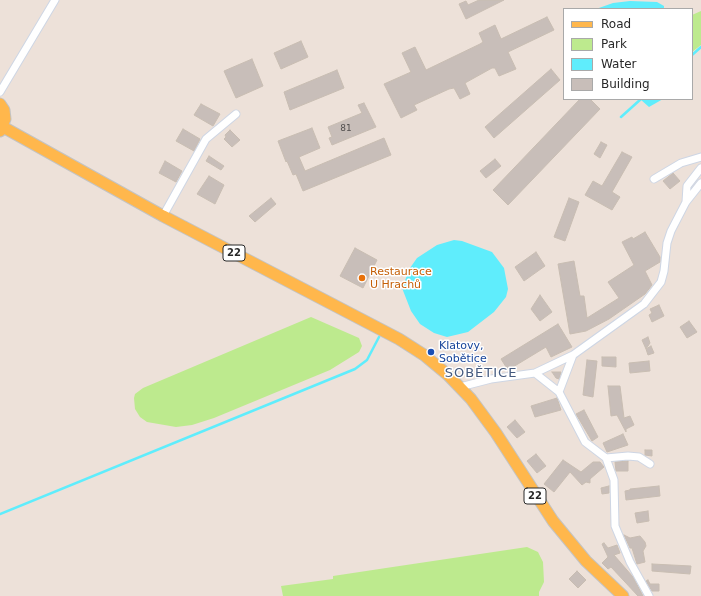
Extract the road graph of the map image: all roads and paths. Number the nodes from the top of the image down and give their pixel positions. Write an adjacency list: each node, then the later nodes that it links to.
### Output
1 (55, 0): 2 (street)
2 (0, 92)
3 (0, 104): 5 (main road, 22)
4 (236, 114): 11 (street)
5 (1, 129): 11 (main road, 22)
6 (701, 157): 8 (street)
7 (701, 168): 10 (street)
8 (654, 179)
9 (701, 183): 10 (street)
10 (686, 202): 12 (street)
11 (162, 216): 14 (main road, 22)
12 (574, 355): 13 (street); 15 (street)
13 (535, 373): 14 (street); 15 (street)
14 (460, 387): 18 (main road, 22)
15 (559, 392): 16 (street)
16 (606, 458): 17 (street); 19 (street)
17 (650, 464)
18 (623, 596)
19 (650, 596)

